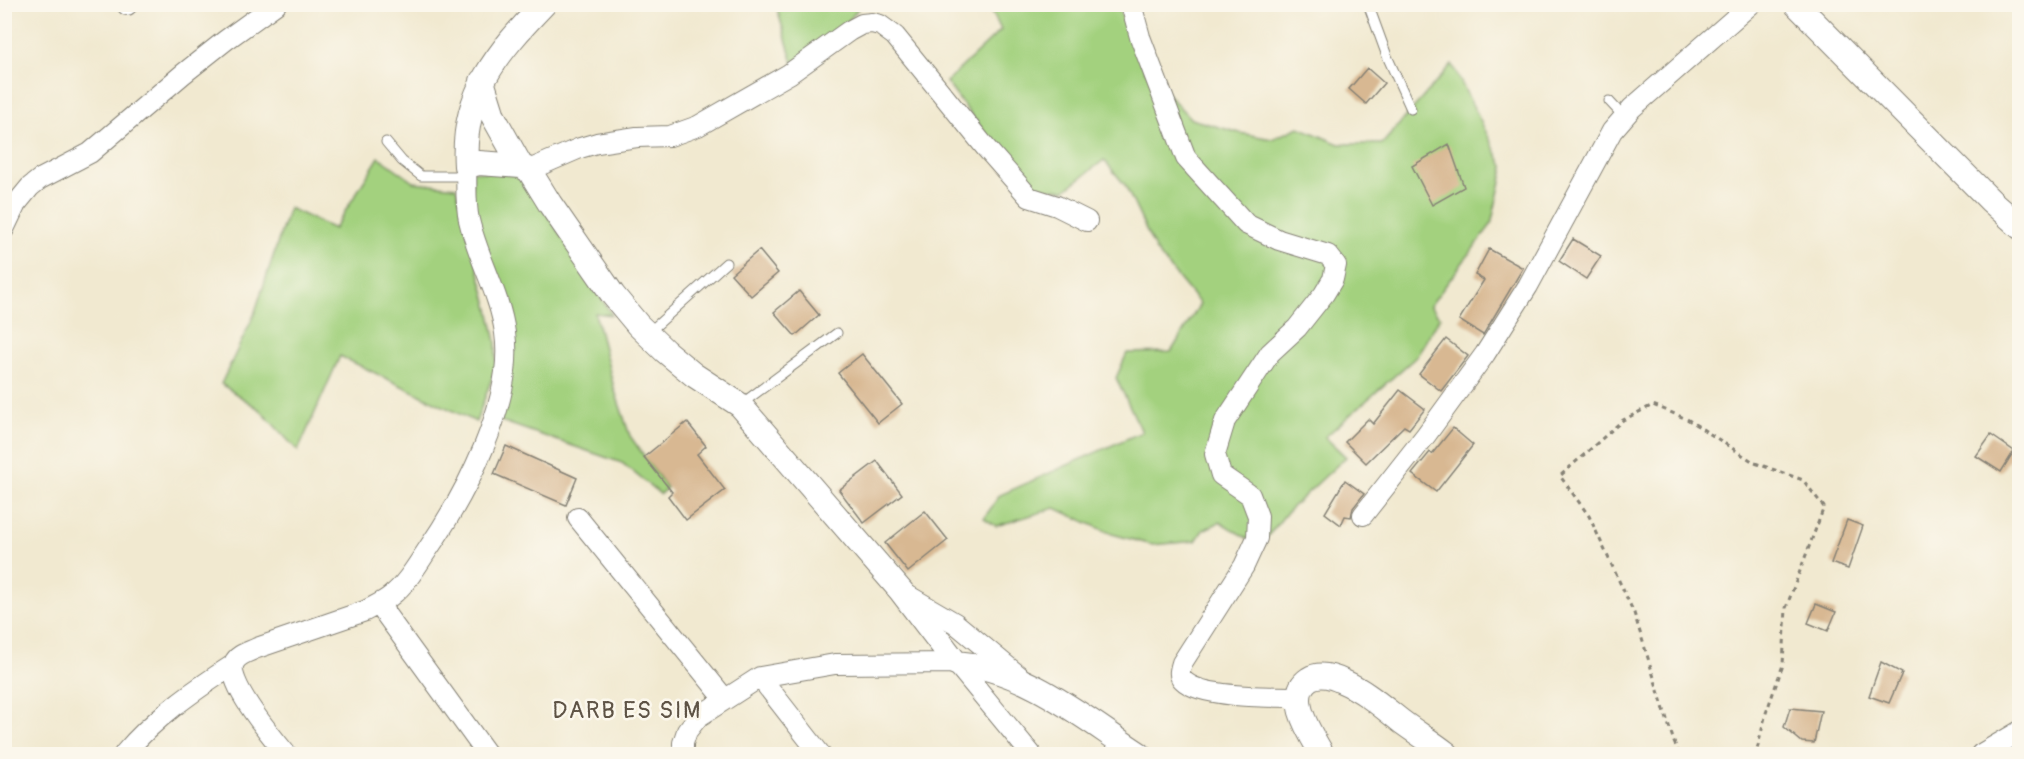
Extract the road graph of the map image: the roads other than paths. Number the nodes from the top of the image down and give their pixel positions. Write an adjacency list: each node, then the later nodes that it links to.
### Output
1 (276, 4): 16 (street)
2 (544, 4): 7 (street)
3 (1131, 4): 29 (street)
4 (1368, 4): 9 (lane)
5 (1752, 4): 10 (street)
6 (1800, 6): 15 (street)
7 (482, 81): 12 (street); 13 (street)
8 (1608, 101): 10 (lane)
9 (1411, 109)
10 (1624, 117): 21 (street)
11 (386, 142): 13 (lane)
12 (525, 168): 13 (street); 14 (street); 19 (street)
13 (466, 171): 24 (street)
14 (1088, 222)
15 (2019, 227)
16 (4, 229)
17 (726, 263): 19 (lane)
18 (837, 333): 20 (lane)
19 (647, 334): 20 (street)
20 (740, 405): 23 (street)
21 (1363, 515)
22 (578, 518): 30 (street)
23 (901, 591): 25 (street); 28 (street)
24 (379, 604): 26 (street); 34 (street)
25 (956, 663): 27 (street); 28 (street); 37 (street)
26 (233, 665): 32 (street); 33 (street)
27 (760, 677): 30 (street); 36 (street)
28 (1033, 687): 38 (street)
29 (1299, 697): 39 (street); 40 (street)
30 (724, 698): 35 (street)
31 (2019, 731): 41 (street)
32 (124, 754)
33 (286, 754)
34 (488, 754)
35 (683, 754)
36 (820, 754)
37 (1031, 754)
38 (1139, 754)
39 (1322, 754)
40 (1447, 754)
41 (1980, 754)

